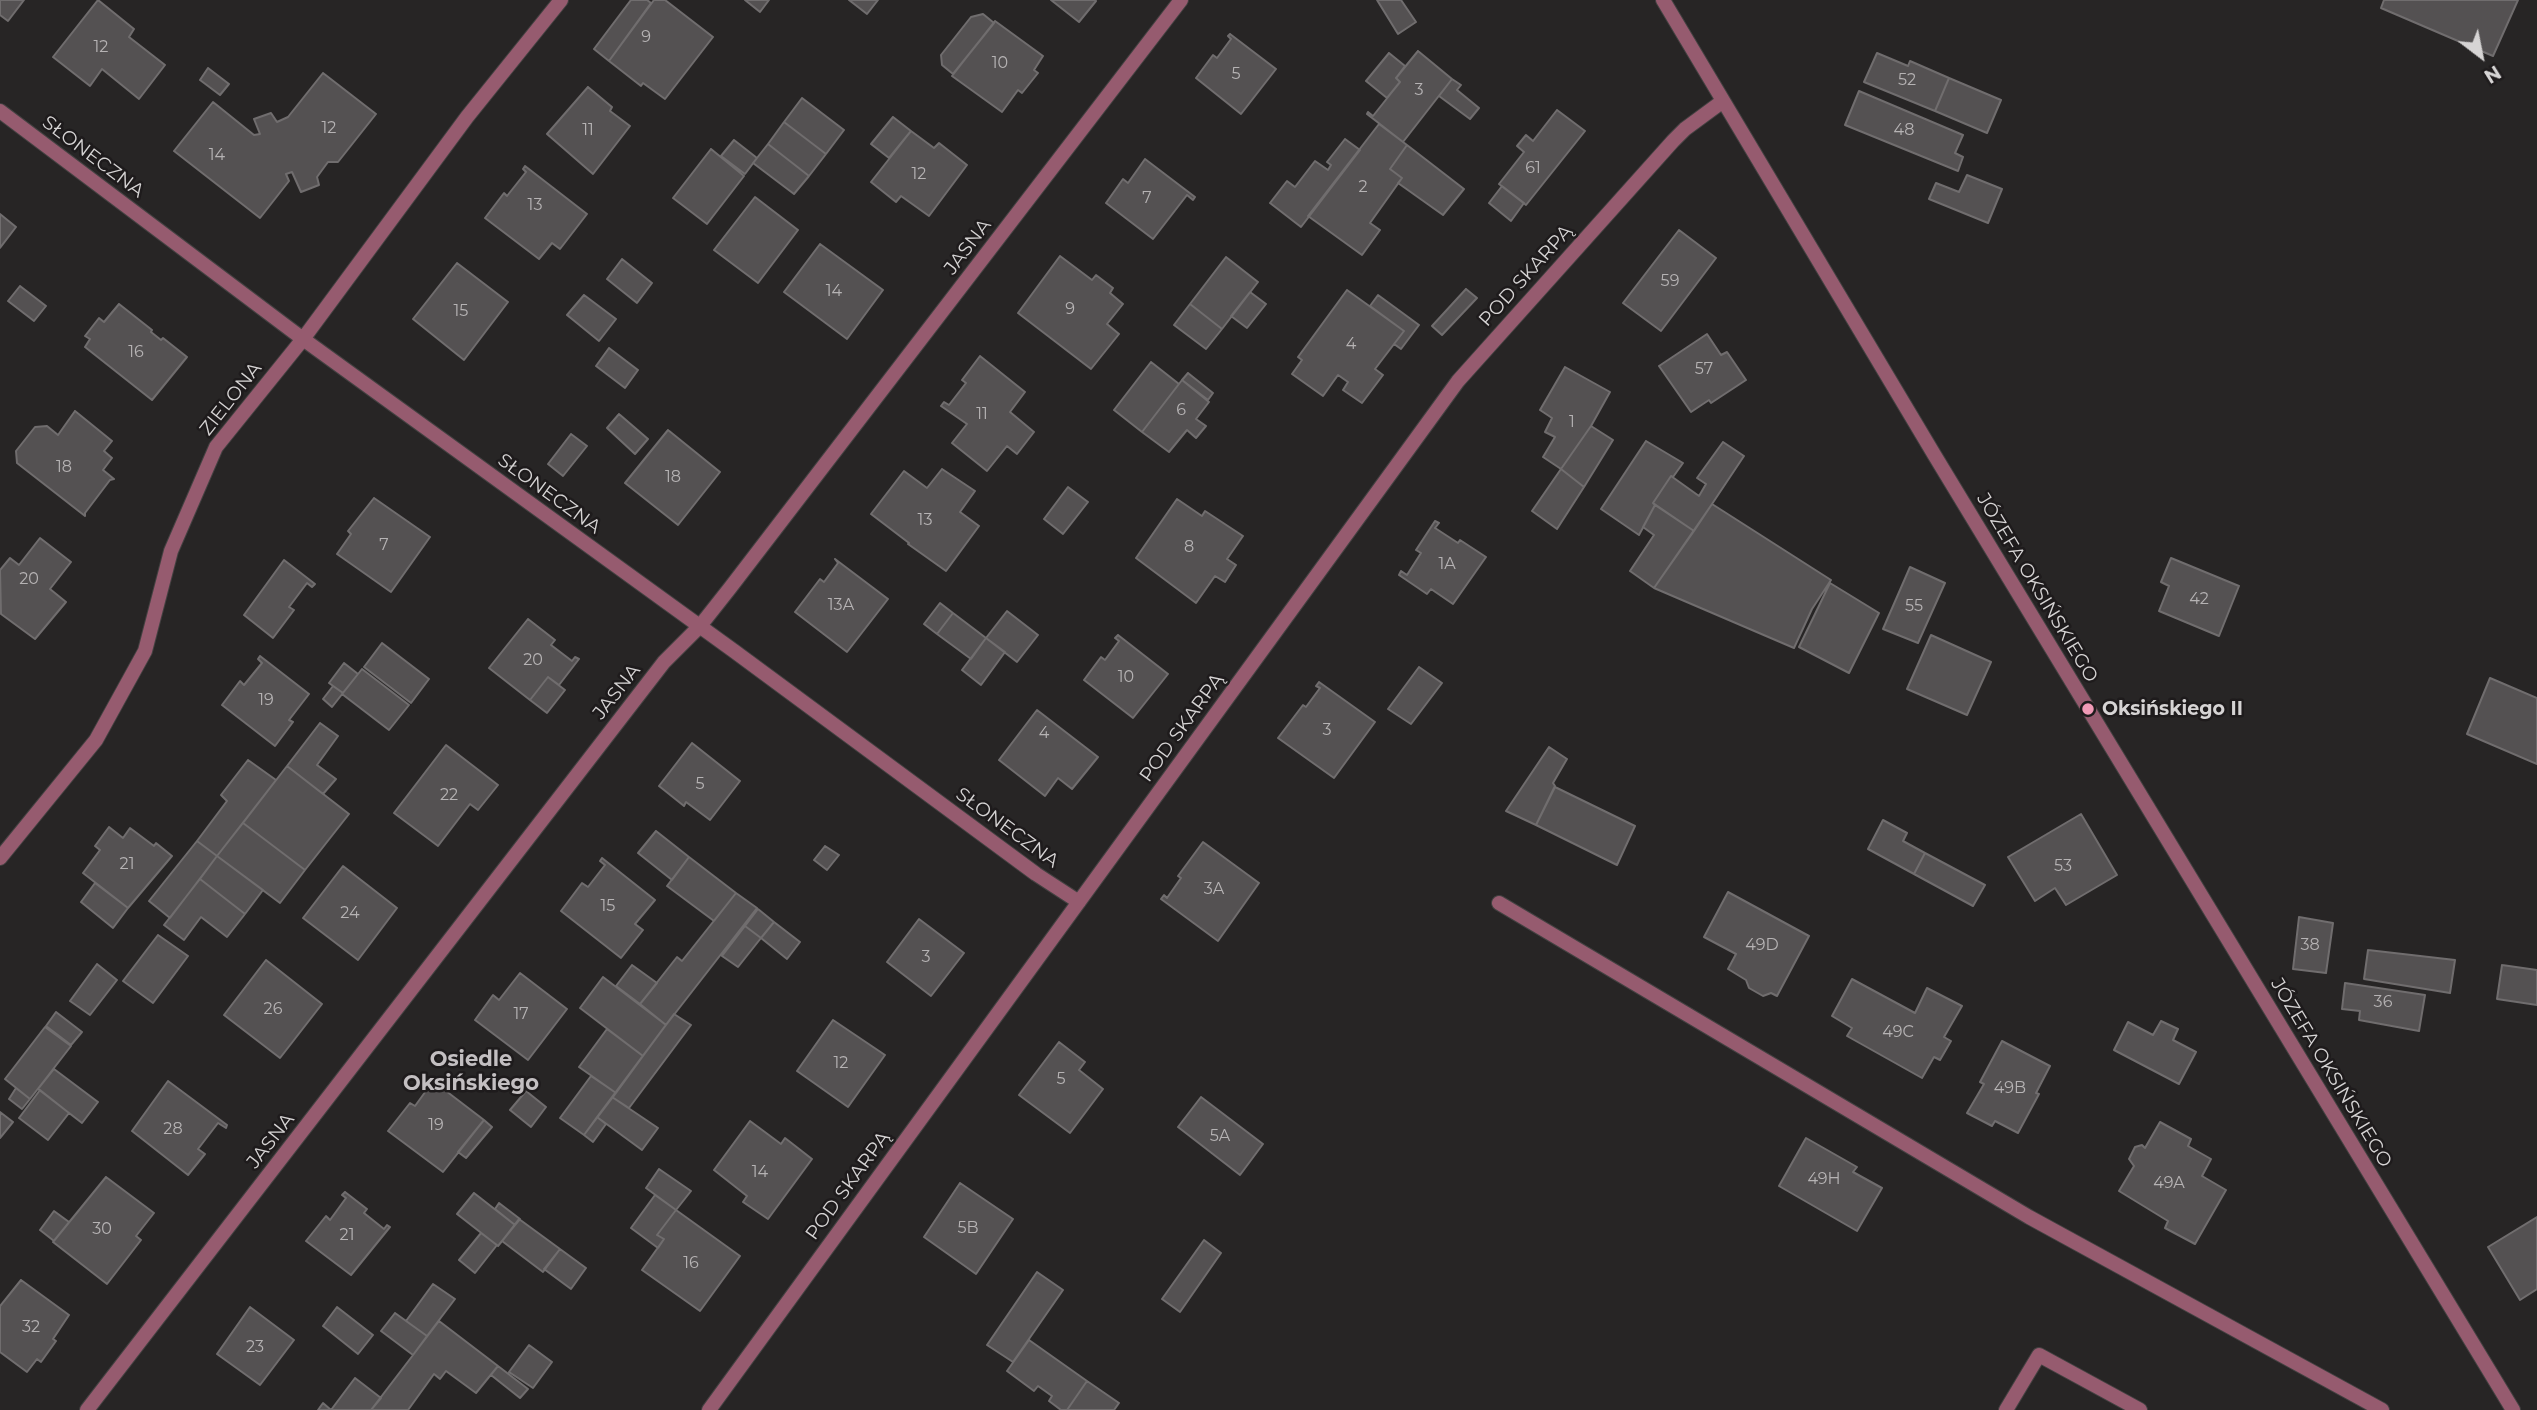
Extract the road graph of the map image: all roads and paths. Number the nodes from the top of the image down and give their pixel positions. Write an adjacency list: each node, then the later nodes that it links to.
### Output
1 (561, 0): 6 (street, ZIELONA)
2 (1181, 0): 7 (street, JASNA)
3 (1663, 0): 4 (street, JÓZEFA OKSIŃSKIEGO)
4 (1723, 101): 9 (street, POD SKARPĄ); 16 (street, JÓZEFA OKSIŃSKIEGO)
5 (0, 111): 6 (street, SŁONECZNA)
6 (303, 339): 7 (street, SŁONECZNA); 8 (street, ZIELONA)
7 (700, 626): 9 (street, SŁONECZNA); 11 (street, JASNA)
8 (1, 855)
9 (1079, 902): 12 (street, POD SKARPĄ)
10 (1499, 902): 15 (street)
11 (87, 1410)
12 (709, 1410)
13 (2006, 1410): 14 (street)
14 (2140, 1410)
15 (2382, 1410)
16 (2512, 1410)

